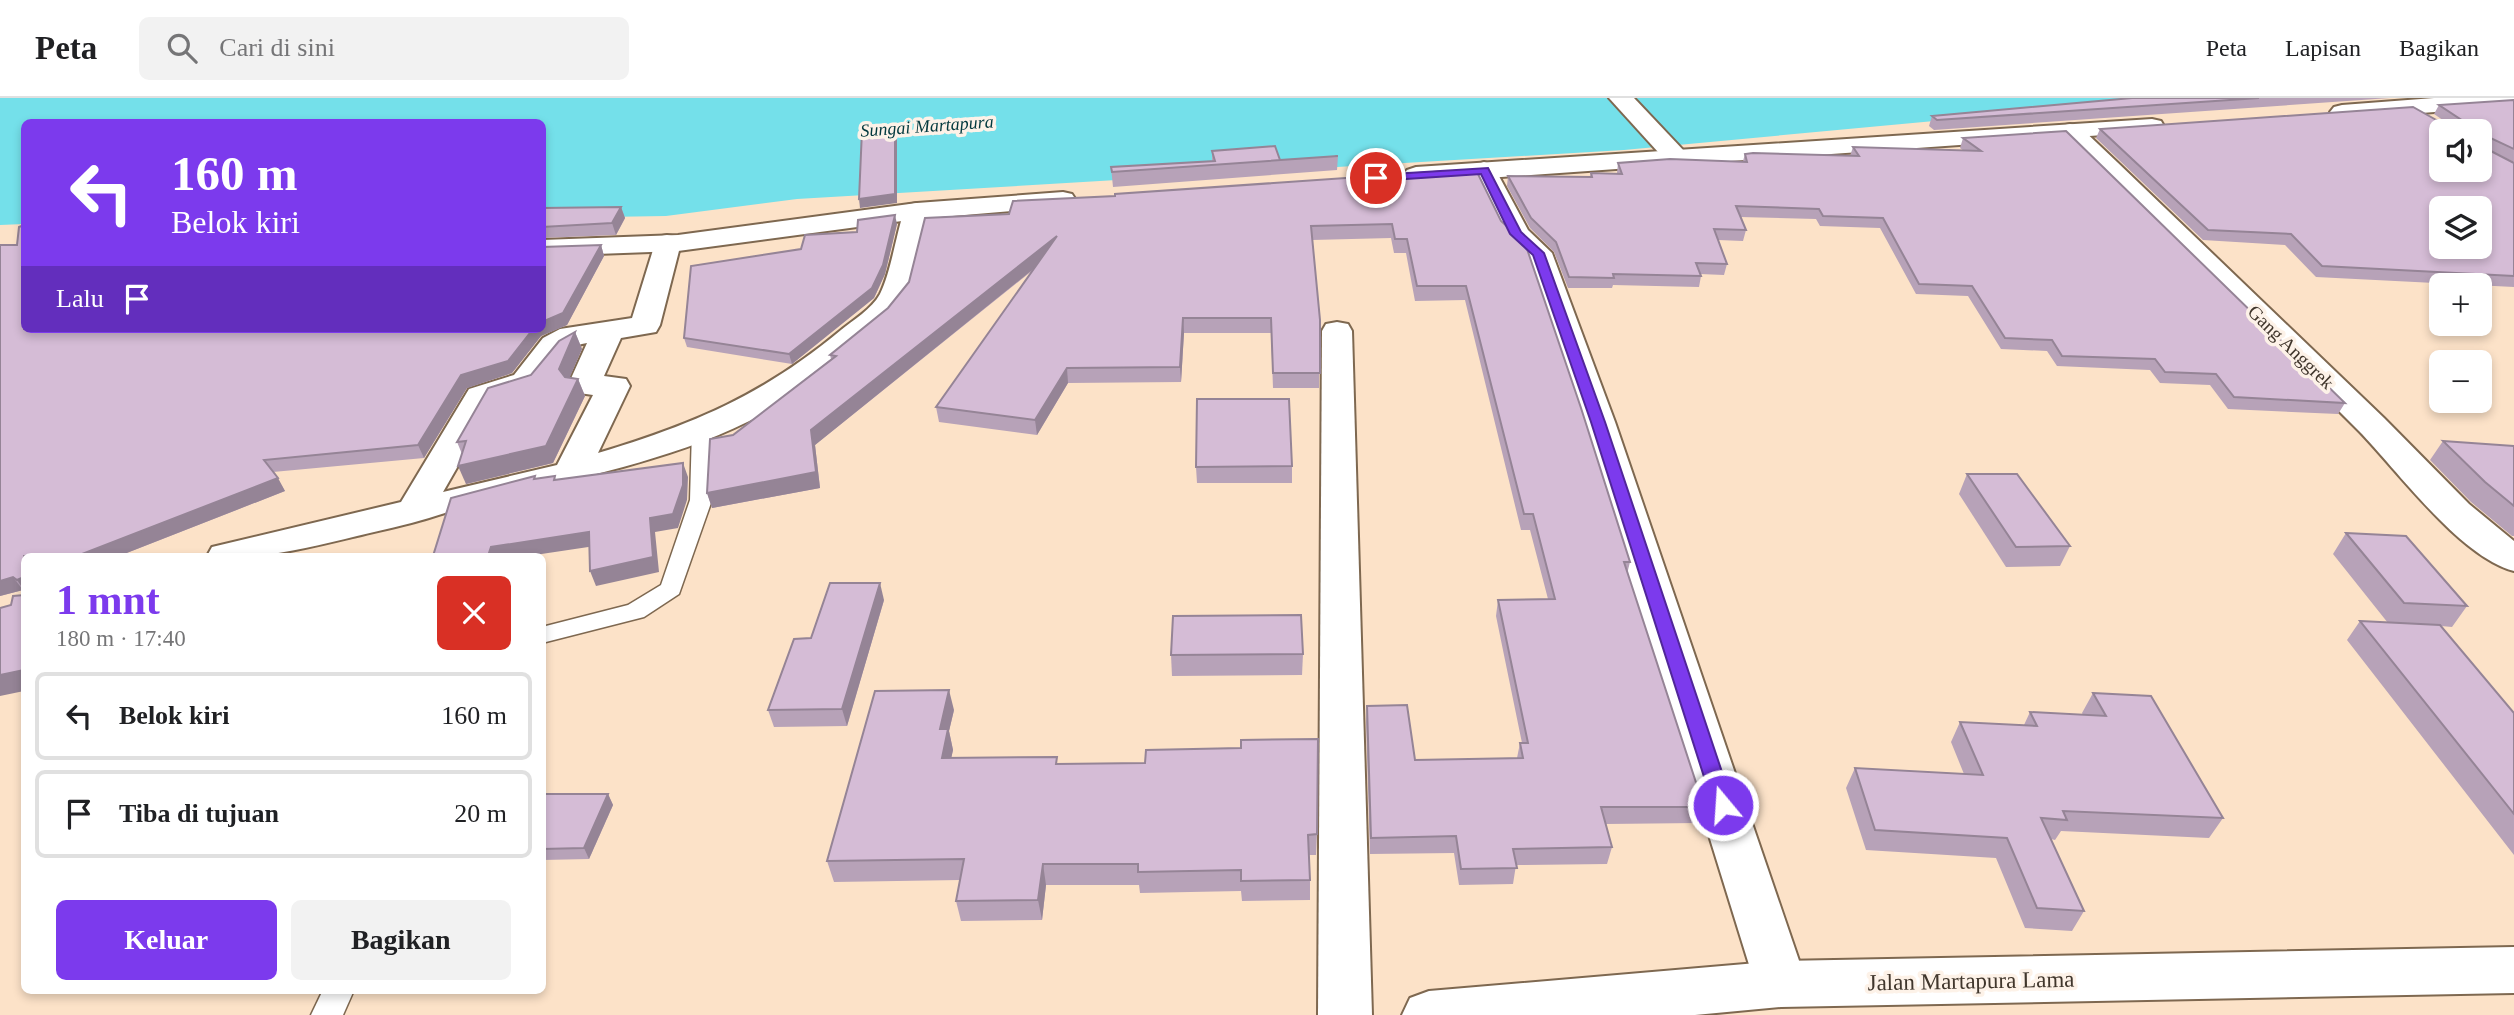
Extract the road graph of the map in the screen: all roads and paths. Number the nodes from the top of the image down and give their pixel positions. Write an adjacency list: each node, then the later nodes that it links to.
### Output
1 (1621, 98): 6 (street)
2 (2514, 99): 3 (street)
3 (2316, 114)
4 (2180, 124): 5 (street)
5 (2070, 131): 6 (street); 19 (street, Gang Anggrek)
6 (1673, 153): 7 (street)
7 (1484, 170): 8 (street); 22 (street)
8 (1387, 177)
9 (1083, 199): 10 (street)
10 (916, 211): 11 (street); 15 (street)
11 (672, 243): 12 (street); 13 (street)
12 (546, 248)
13 (608, 331): 16 (street); 17 (street)
14 (1337, 331): 25 (street)
15 (702, 430): 16 (street); 20 (lane)
16 (571, 472): 17 (street)
17 (414, 510): 18 (street)
18 (238, 553)
19 (2514, 559)
20 (546, 634)
21 (2514, 970): 22 (street, Jalan Martapura Lama)
22 (1781, 984): 26 (street, Jalan Martapura Lama)
23 (338, 994): 24 (lane)
24 (327, 1015)
25 (1345, 1015)
26 (1429, 1015)

